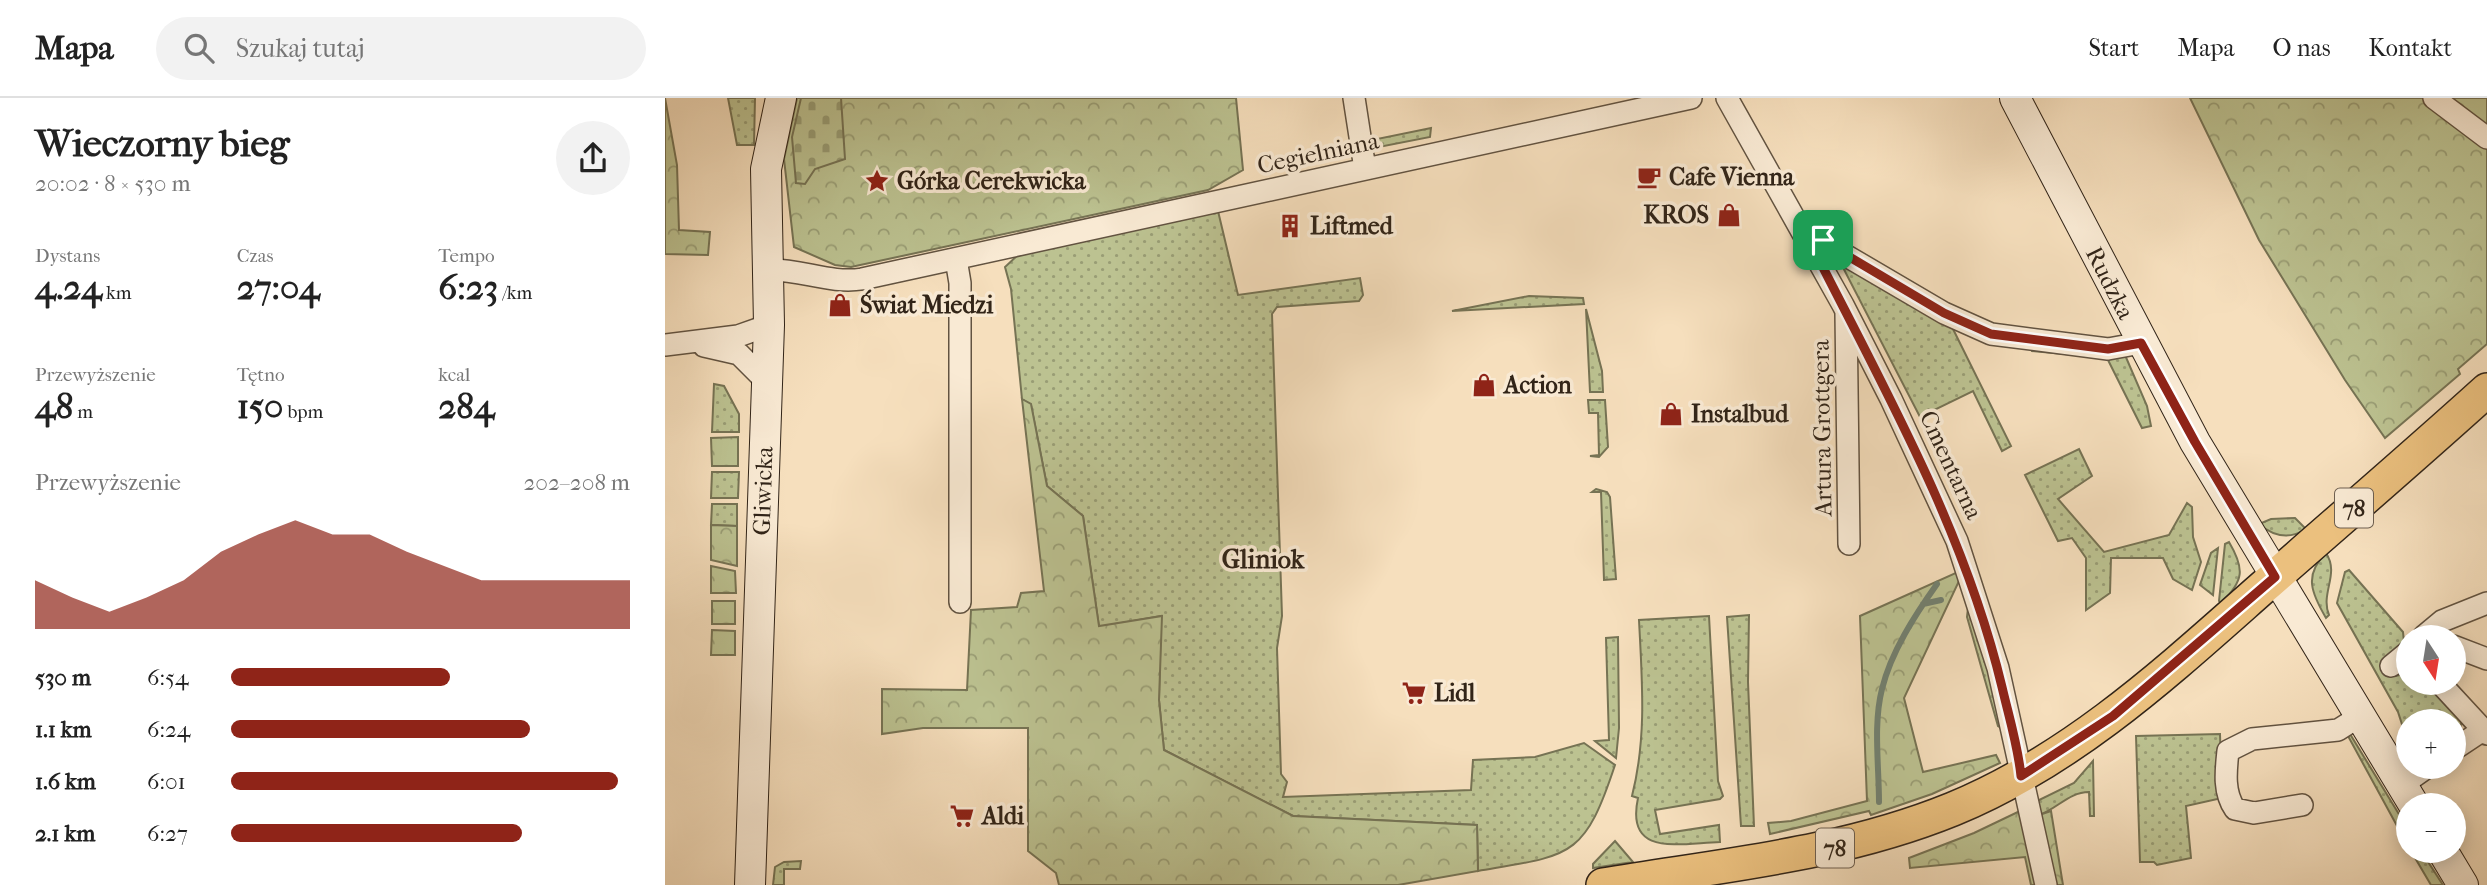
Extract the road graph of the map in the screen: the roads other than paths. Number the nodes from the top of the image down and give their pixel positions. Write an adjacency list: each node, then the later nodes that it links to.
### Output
1 (781, 98): 11 (street, Gliwicka)
2 (1354, 98): 8 (street)
3 (1691, 98): 8 (street, Cegielniana)
4 (1727, 98): 9 (street, Cmentarna)
5 (2015, 98): 14 (street, Rudzka)
6 (2434, 98): 7 (street)
7 (2487, 138)
8 (1365, 169): 10 (street, Cegielniana)
9 (1804, 230): 12 (street, Cmentarna); 14 (street)
10 (956, 259): 11 (street, Cegielniana); 20 (street)
11 (769, 270): 13 (street, Gliwicka)
12 (1846, 311): 18 (street, Artura Grottgera); 29 (street, Cmentarna)
13 (769, 325): 15 (street); 16 (street, Gliwicka)
14 (2141, 343): 19 (street, Rudzka)
15 (675, 344): 16 (street)
16 (767, 382): 34 (street, Gliwicka)
17 (2487, 390): 19 (main road, 78)
18 (1849, 544)
19 (2275, 577): 26 (street, Rudzka); 29 (main road, 78)
20 (960, 602)
21 (2487, 603): 22 (street)
22 (2438, 625)
23 (2466, 651): 24 (street)
24 (2487, 659)
25 (2451, 695): 27 (street)
26 (2360, 716): 30 (street, Rudzka); 31 (street)
27 (2485, 732): 28 (street)
28 (2466, 743)
29 (2021, 776): 33 (main road, 78); 36 (street, Cmentarna)
30 (2407, 793)
31 (2302, 806)
32 (2450, 863): 37 (street)
33 (1645, 882): 35 (main road, 78)
34 (750, 885)
35 (1603, 885)
36 (2046, 885)
37 (2463, 885)

